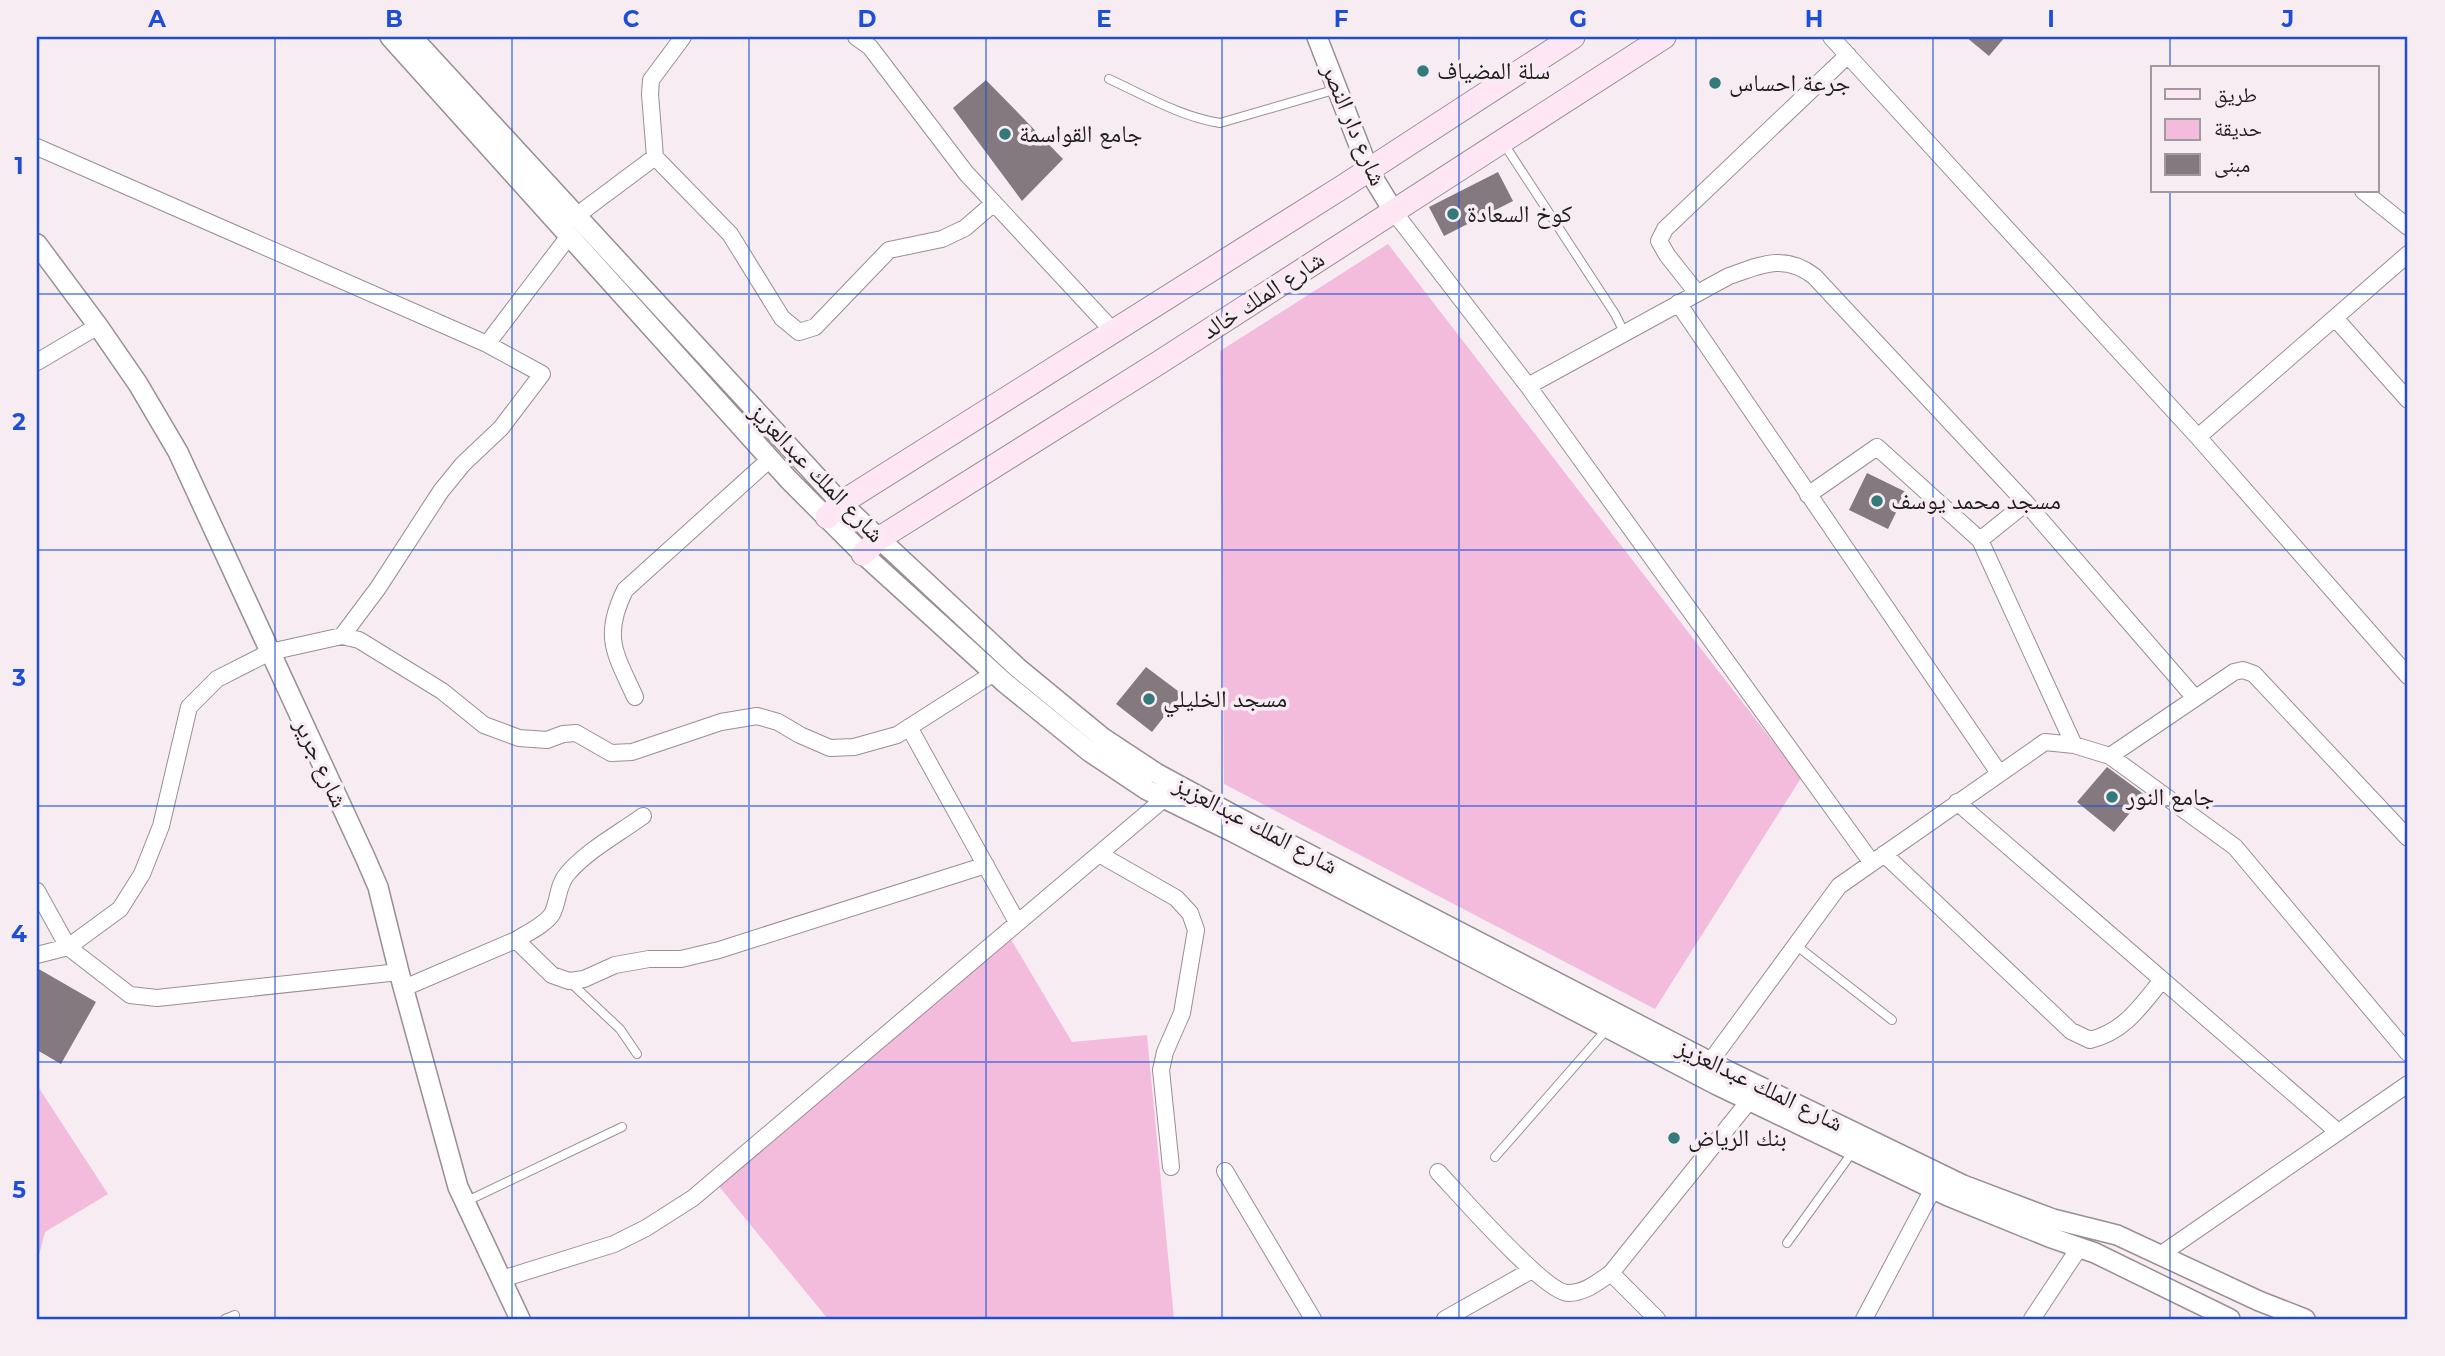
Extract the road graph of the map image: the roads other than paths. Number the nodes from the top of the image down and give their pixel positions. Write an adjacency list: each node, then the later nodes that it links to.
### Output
1 (390, 37): 22 (street, شارع الملك عبدالعزيز)
2 (412, 37): 20 (street, شارع الملك عبدالعزيز)
3 (683, 37): 15 (street)
4 (856, 37): 9 (street)
5 (1317, 37): 12 (street, شارع دار النصر)
6 (1573, 37): 16 (main road, شارع الملك خالد)
7 (1664, 37): 13 (main road, شارع الملك خالد)
8 (1831, 37): 10 (street)
9 (876, 42): 18 (street)
10 (1848, 55): 25 (street); 35 (street)
11 (1109, 79): 12 (lane)
12 (1337, 89): 16 (street, شارع دار النصر)
13 (1503, 142): 19 (main road, شارع الملك خالد); 30 (lane)
14 (37, 147): 31 (street)
15 (655, 157): 18 (street); 20 (street)
16 (1368, 170): 19 (street, شارع دار النصر); 29 (main road, شارع الملك خالد)
17 (2364, 192): 21 (street)
18 (994, 203): 29 (street)
19 (1394, 212): 33 (street); 40 (main road, شارع الملك خالد)
20 (576, 216): 39 (street, شارع الملك عبدالعزيز)
21 (2408, 228)
22 (569, 236): 31 (street); 36 (street, شارع الملك عبدالعزيز)
23 (37, 244): 28 (street, شارع جرير)
24 (2408, 254): 27 (street)
25 (1697, 293): 26 (street); 38 (street)
26 (1678, 303): 30 (street); 37 (street)
27 (2334, 318): 34 (street); 35 (street)
28 (98, 326): 32 (street); 44 (street, شارع جرير)
29 (1114, 332): 39 (main road, شارع الملك خالد)
30 (1624, 332): 33 (street)
31 (486, 344): 43 (street)
32 (37, 362)
33 (1528, 386): 58 (street)
34 (2408, 400)
35 (2198, 438): 46 (street)
36 (770, 459): 39 (street, شارع الملك عبدالعزيز); 47 (street)
37 (1808, 495): 41 (street); 52 (street)
38 (2025, 503): 41 (street); 48 (street)
39 (834, 510): 40 (street, شارع الملك عبدالعزيز); 42 (street, شارع الملك عبدالعزيز)
40 (880, 538): 42 (main road, شارع الملك خالد); 73 (street, شارع الملك عبدالعزيز)
41 (1980, 540): 50 (street)
42 (863, 554): 45 (street, شارع الملك عبدالعزيز)
43 (342, 636): 44 (street); 49 (street)
44 (270, 652): 64 (street); 66 (street, شارع جرير)
45 (994, 673): 49 (street); 53 (street, شارع الملك عبدالعزيز)
46 (2408, 676)
47 (635, 697)
48 (2195, 698): 51 (street); 56 (street)
49 (909, 727): 59 (street)
50 (2074, 744): 51 (street); 52 (street)
51 (2110, 756): 71 (street)
52 (1999, 773): 54 (street)
53 (1165, 798): 57 (street); 70 (street, شارع الملك عبدالعزيز)
54 (1957, 802): 58 (street); 67 (street)
55 (643, 816): 62 (street)
56 (2408, 838)
57 (1099, 854): 61 (street); 80 (street)
58 (1878, 859): 63 (street); 67 (street)
59 (986, 865): 61 (street); 68 (street)
60 (37, 891): 64 (street)
61 (1017, 922): 90 (street)
62 (516, 940): 66 (street); 68 (street)
63 (1797, 946): 69 (lane); 73 (street)
64 (68, 947): 65 (street); 66 (street)
65 (37, 955)
66 (401, 980): 84 (street, شارع جرير)
67 (2162, 980): 77 (street)
68 (569, 981): 72 (lane)
69 (1892, 1020)
70 (1607, 1028): 75 (street, شارع الملك عبدالعزيز); 79 (lane)
71 (2408, 1053)
72 (637, 1054)
73 (1710, 1062): 87 (street, شارع الملك عبدالعزيز)
74 (2408, 1084): 77 (street)
75 (1749, 1101): 78 (street, شارع الملك عبدالعزيز); 89 (street)
76 (622, 1127): 84 (lane)
77 (2338, 1132): 87 (street)
78 (1854, 1150): 83 (street, شارع الملك عبدالعزيز); 85 (lane)
79 (1495, 1157)
80 (1171, 1167)
81 (1226, 1171): 94 (street)
82 (1438, 1172): 88 (street)
83 (1933, 1189): 86 (street, شارع الملك عبدالعزيز); 97 (street)
84 (465, 1202): 90 (street, شارع جرير)
85 (1787, 1243)
86 (2079, 1248): 98 (street); 99 (street, شارع الملك عبدالعزيز)
87 (2160, 1255): 100 (street, شارع الملك عبدالعزيز)
88 (1532, 1270): 89 (street); 95 (street)
89 (1611, 1273): 96 (street)
90 (502, 1279): 93 (street, شارع جرير)
91 (235, 1315): 92 (lane)
92 (225, 1319)
93 (520, 1319)
94 (1313, 1319)
95 (1445, 1319)
96 (1657, 1319)
97 (1864, 1319)
98 (2032, 1319)
99 (2230, 1319)
100 (2305, 1319)

